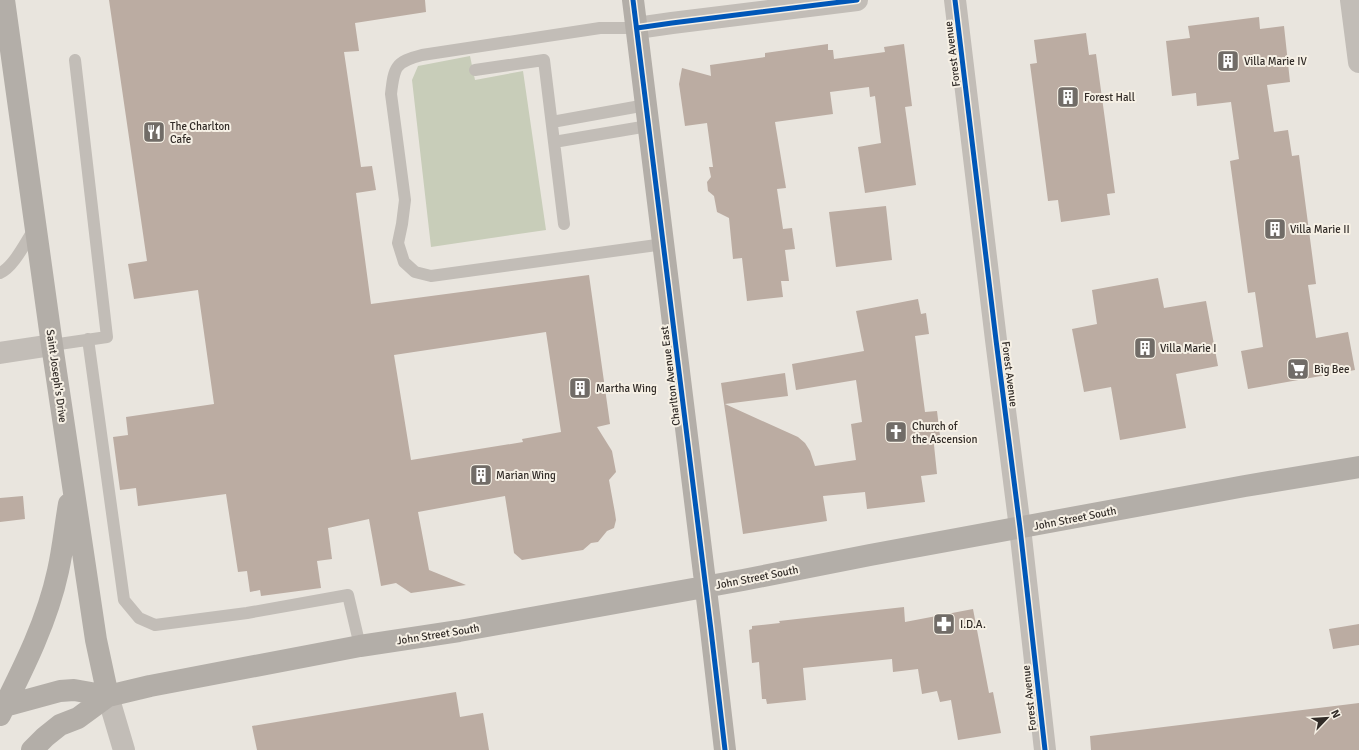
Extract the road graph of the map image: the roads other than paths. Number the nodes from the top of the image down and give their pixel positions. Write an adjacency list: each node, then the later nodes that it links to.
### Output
1 (4, 0): 14 (main road, Saint Joseph's Drive)
2 (633, 0): 6 (main road, Charlton Avenue East)
3 (857, 0): 6 (street)
4 (956, 0): 22 (street, Forest Avenue)
5 (1351, 0): 8 (street)
6 (637, 28): 10 (main road, Charlton Avenue East); 15 (lane)
7 (75, 60): 17 (lane)
8 (1359, 62)
9 (475, 70): 11 (lane)
10 (647, 116): 11 (lane); 12 (lane); 15 (main road, Charlton Avenue East)
11 (552, 122): 12 (lane)
12 (554, 142): 13 (lane)
13 (564, 224)
14 (36, 227): 16 (lane); 18 (main road, Saint Joseph's Drive)
15 (664, 244): 23 (main road, Charlton Avenue East)
16 (0, 273)
17 (88, 339): 18 (lane); 24 (lane)
18 (52, 345): 19 (street); 21 (main road, Saint Joseph's Drive)
19 (0, 353)
20 (1359, 467): 22 (main road, John Street South)
21 (72, 480): 25 (main road, Saint Joseph's Drive); 26 (main road)
22 (1020, 528): 23 (main road, John Street South); 30 (street, Forest Avenue)
23 (705, 587): 24 (main road, John Street South); 29 (main road, Charlton Avenue East)
24 (360, 646): 25 (main road, John Street South)
25 (108, 696): 26 (main road, John Street South); 27 (main road, John Street South); 28 (street, Saint Joseph's Drive)
26 (2, 709)
27 (32, 750)
28 (124, 750)
29 (725, 750)
30 (1045, 750)

